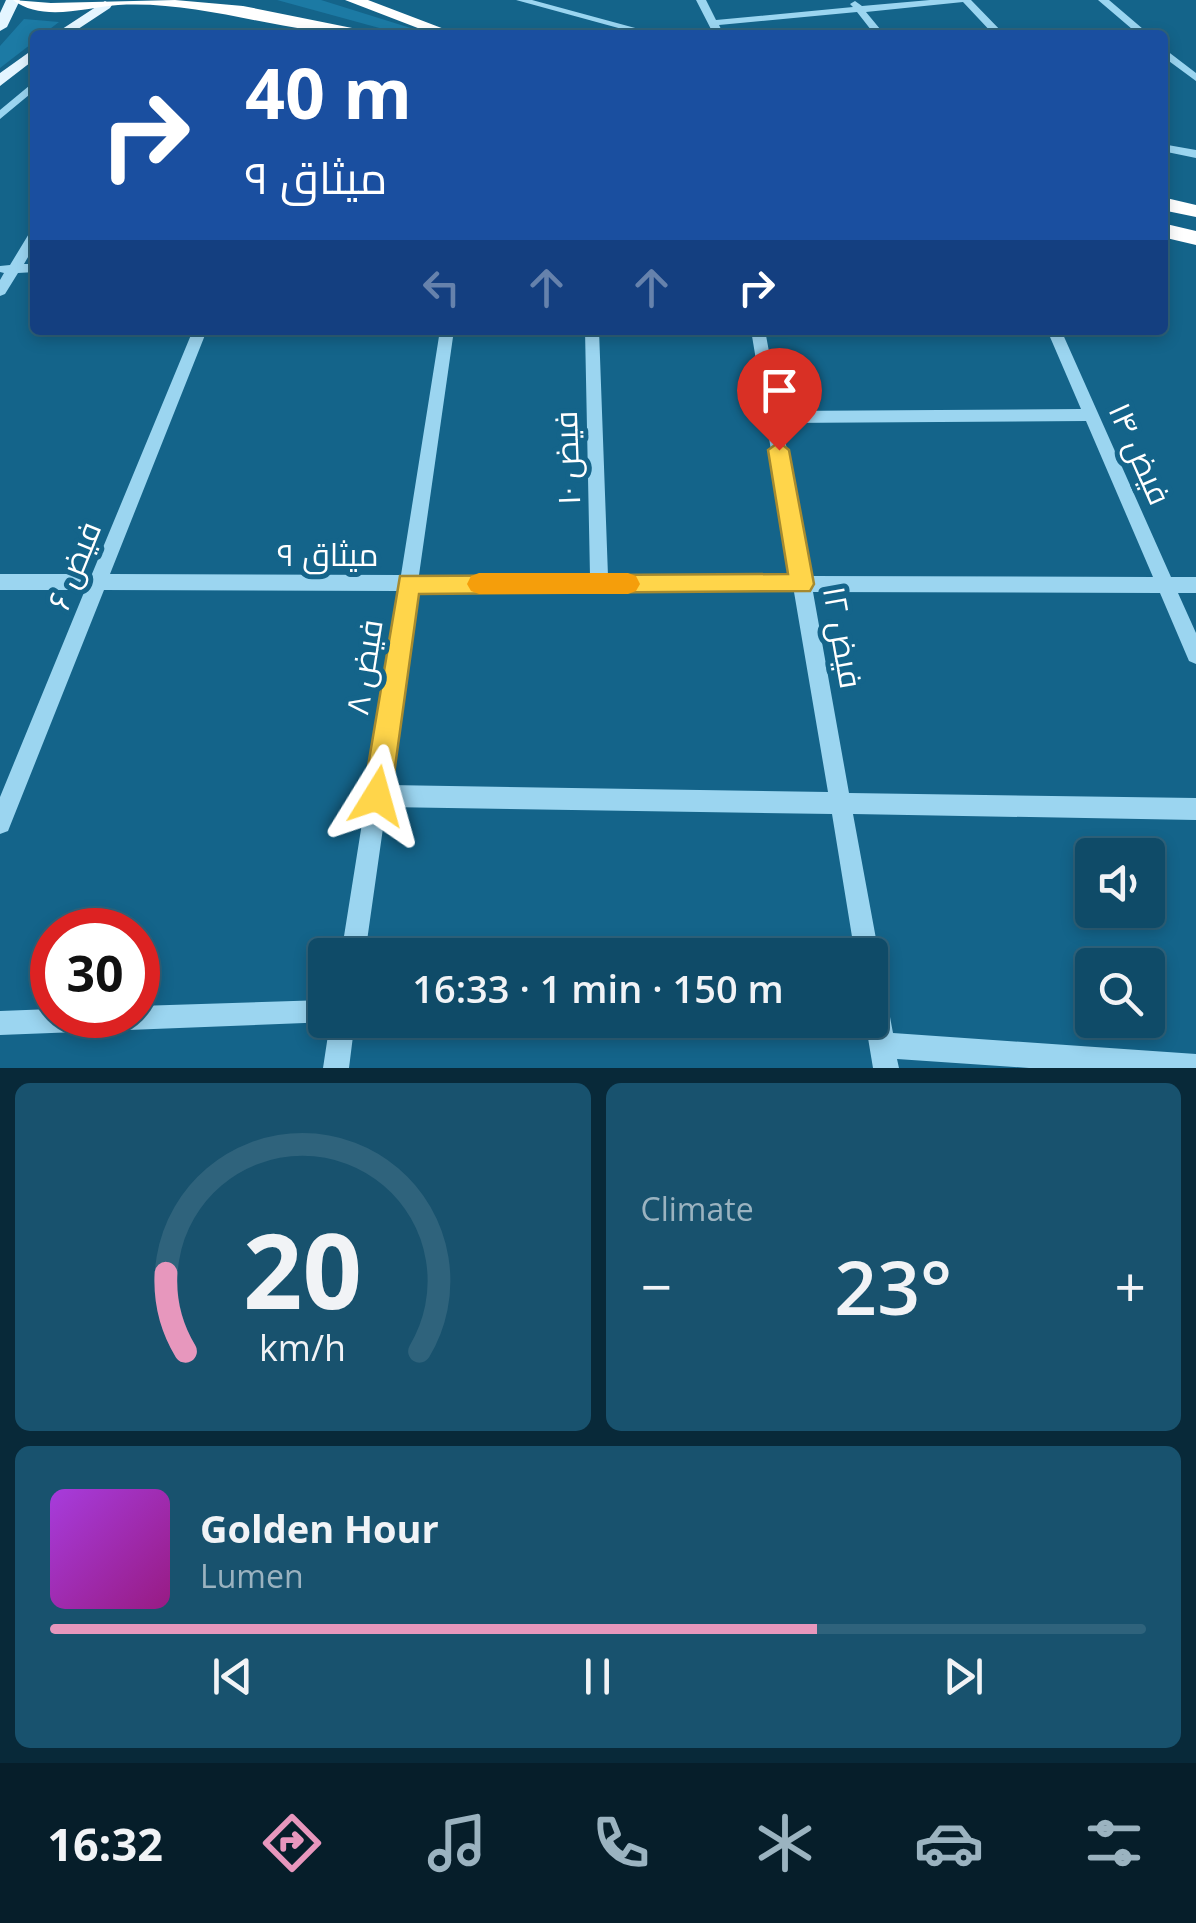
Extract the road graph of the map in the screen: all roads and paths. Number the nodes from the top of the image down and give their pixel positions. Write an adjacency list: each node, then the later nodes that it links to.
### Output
1 (13, 0): 13 (main road)
2 (21, 0): 8 (highway)
3 (353, 0): 17 (highway)
4 (520, 0): 10 (street)
5 (701, 0): 12 (street)
6 (963, 0): 9 (street); 21 (street)
7 (1103, 0): 22 (street)
8 (116, 2): 11 (main road); 16 (highway)
9 (856, 5): 12 (street); 20 (street)
10 (561, 6): 18 (street)
11 (82, 20): 14 (main road); 15 (street)
12 (713, 23): 19 (street)
13 (1, 26)
14 (67, 30)
15 (77, 30)
16 (337, 30)
17 (438, 30)
18 (640, 30)
19 (717, 30)
20 (876, 30)
21 (995, 30)
22 (1139, 30)
23 (1168, 55): 25 (street)
24 (30, 56): 26 (main road)
25 (1196, 78)
26 (0, 81)
27 (30, 89): 28 (street)
28 (0, 116)
29 (1168, 148): 30 (street)
30 (1196, 154)
31 (1168, 204): 32 (highway)
32 (1196, 211)
33 (1168, 231): 34 (highway)
34 (1196, 238)
35 (30, 241): 36 (street)
36 (7, 269): 37 (street)
37 (0, 292)
38 (198, 335): 46 (street, فیض ۶)
39 (446, 335): 47 (street, فیض ۸)
40 (592, 335): 48 (street, فیض ۱۰)
41 (759, 335): 44 (street, فیض ۱۲)
42 (1056, 335): 43 (street, فیض ۱۴)
43 (1091, 415): 44 (street); 50 (street, فیض ۱۴)
44 (773, 417): 49 (street, فیض ۱۲)
45 (0, 582): 46 (street, میثاق ۹)
46 (98, 582): 47 (street, میثاق ۹); 56 (street, فیض ۶)
47 (409, 584): 48 (street, میثاق ۹); 53 (street, فیض ۸)
48 (600, 584): 49 (street, میثاق ۹)
49 (802, 584): 50 (street, میثاق ۹); 54 (street, فیض ۱۲)
50 (1165, 585): 51 (street, میثاق ۹); 52 (street, فیض ۱۴)
51 (1196, 585)
52 (1196, 655)
53 (377, 796): 54 (street); 57 (street, فیض ۸)
54 (840, 803): 55 (street); 58 (street, فیض ۱۲)
55 (1196, 809)
56 (0, 823)
57 (356, 938)
58 (864, 938)
59 (308, 1013): 60 (street)
60 (0, 1023)
61 (340, 1038): 64 (street)
62 (884, 1057): 63 (street)
63 (1196, 1067)
64 (336, 1068)

